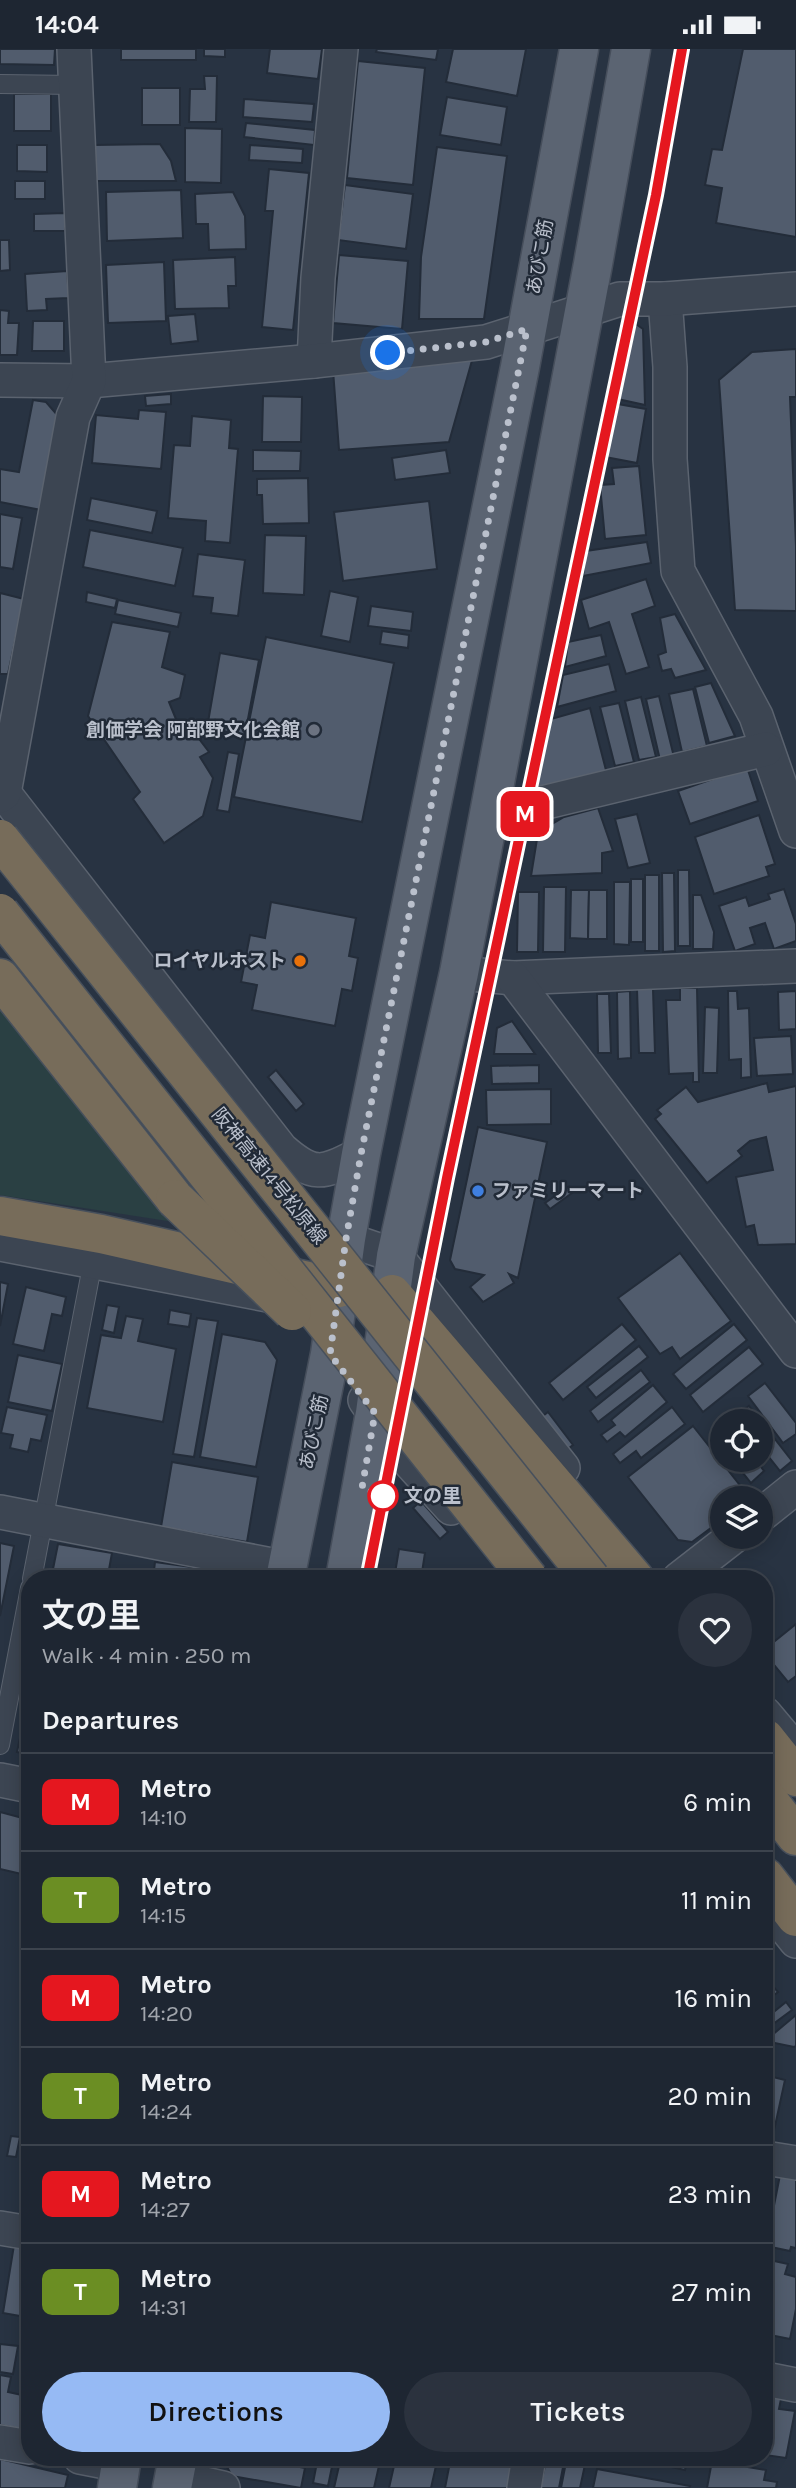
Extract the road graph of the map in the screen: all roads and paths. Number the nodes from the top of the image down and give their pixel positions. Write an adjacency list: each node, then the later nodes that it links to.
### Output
1 (74, 49): 6 (street)
2 (341, 49): 11 (street)
3 (579, 49): 10 (main road, あびこ筋)
4 (631, 49): 9 (main road)
5 (0, 84): 6 (lane)
6 (75, 85): 13 (street)
7 (796, 289): 8 (street)
8 (665, 299): 9 (street); 14 (street)
9 (583, 310): 10 (street); 16 (main road)
10 (527, 329): 11 (street); 24 (main road, あびこ筋)
11 (314, 361): 13 (street)
12 (0, 380): 13 (street)
13 (89, 381): 15 (street)
14 (766, 749): 16 (street); 17 (street)
15 (1, 792): 24 (street)
16 (488, 816): 21 (main road)
17 (796, 831)
18 (0, 839): 46 (highway, 阪神高速14号松原線, bridge)
19 (0, 913): 34 (highway, bridge)
20 (796, 966): 23 (street)
21 (459, 973): 23 (street); 29 (main road)
22 (0, 978): 34 (highway, bridge)
23 (513, 978): 32 (street)
24 (361, 1154): 26 (main road, あびこ筋)
25 (0, 1216): 28 (highway)
26 (346, 1239): 29 (street); 30 (main road, あびこ筋)
27 (0, 1244): 28 (street)
28 (97, 1248): 30 (highway); 33 (street); 38 (lane)
29 (396, 1257): 31 (main road); 48 (street)
30 (339, 1288): 33 (main road, あびこ筋)
31 (391, 1294): 34 (main road); 47 (highway)
32 (796, 1351)
33 (330, 1354): 34 (street); 42 (main road, あびこ筋)
34 (387, 1414): 43 (main road); 44 (street); 45 (highway, bridge)
35 (796, 1487): 36 (street)
36 (773, 1505)
37 (0, 1512): 38 (street)
38 (43, 1520): 40 (lane); 41 (street)
39 (718, 1549): 49 (street)
40 (34, 1570)
41 (272, 1570)
42 (287, 1570)
43 (347, 1570)
44 (501, 1570)
45 (521, 1570)
46 (613, 1570)
47 (613, 1570)
48 (644, 1570)
49 (691, 1570)
50 (21, 1635): 52 (lane)
51 (773, 1724): 54 (street)
52 (0, 1745)
53 (773, 1748): 55 (highway)
54 (796, 1751)
55 (796, 1777)
56 (0, 1780): 57 (street)
57 (21, 1784)
58 (773, 1807): 59 (highway)
59 (796, 1836)
60 (773, 1897): 62 (highway)
61 (773, 1913): 62 (street)
62 (786, 1930)
63 (773, 2159): 64 (street)
64 (796, 2163)
65 (0, 2228): 66 (street)
66 (21, 2232)
67 (773, 2381): 68 (street)
68 (796, 2385)
69 (0, 2442): 70 (street)
70 (21, 2446)
71 (528, 2466): 74 (street)
72 (174, 2474): 73 (street)
73 (223, 2488)
74 (524, 2488)

